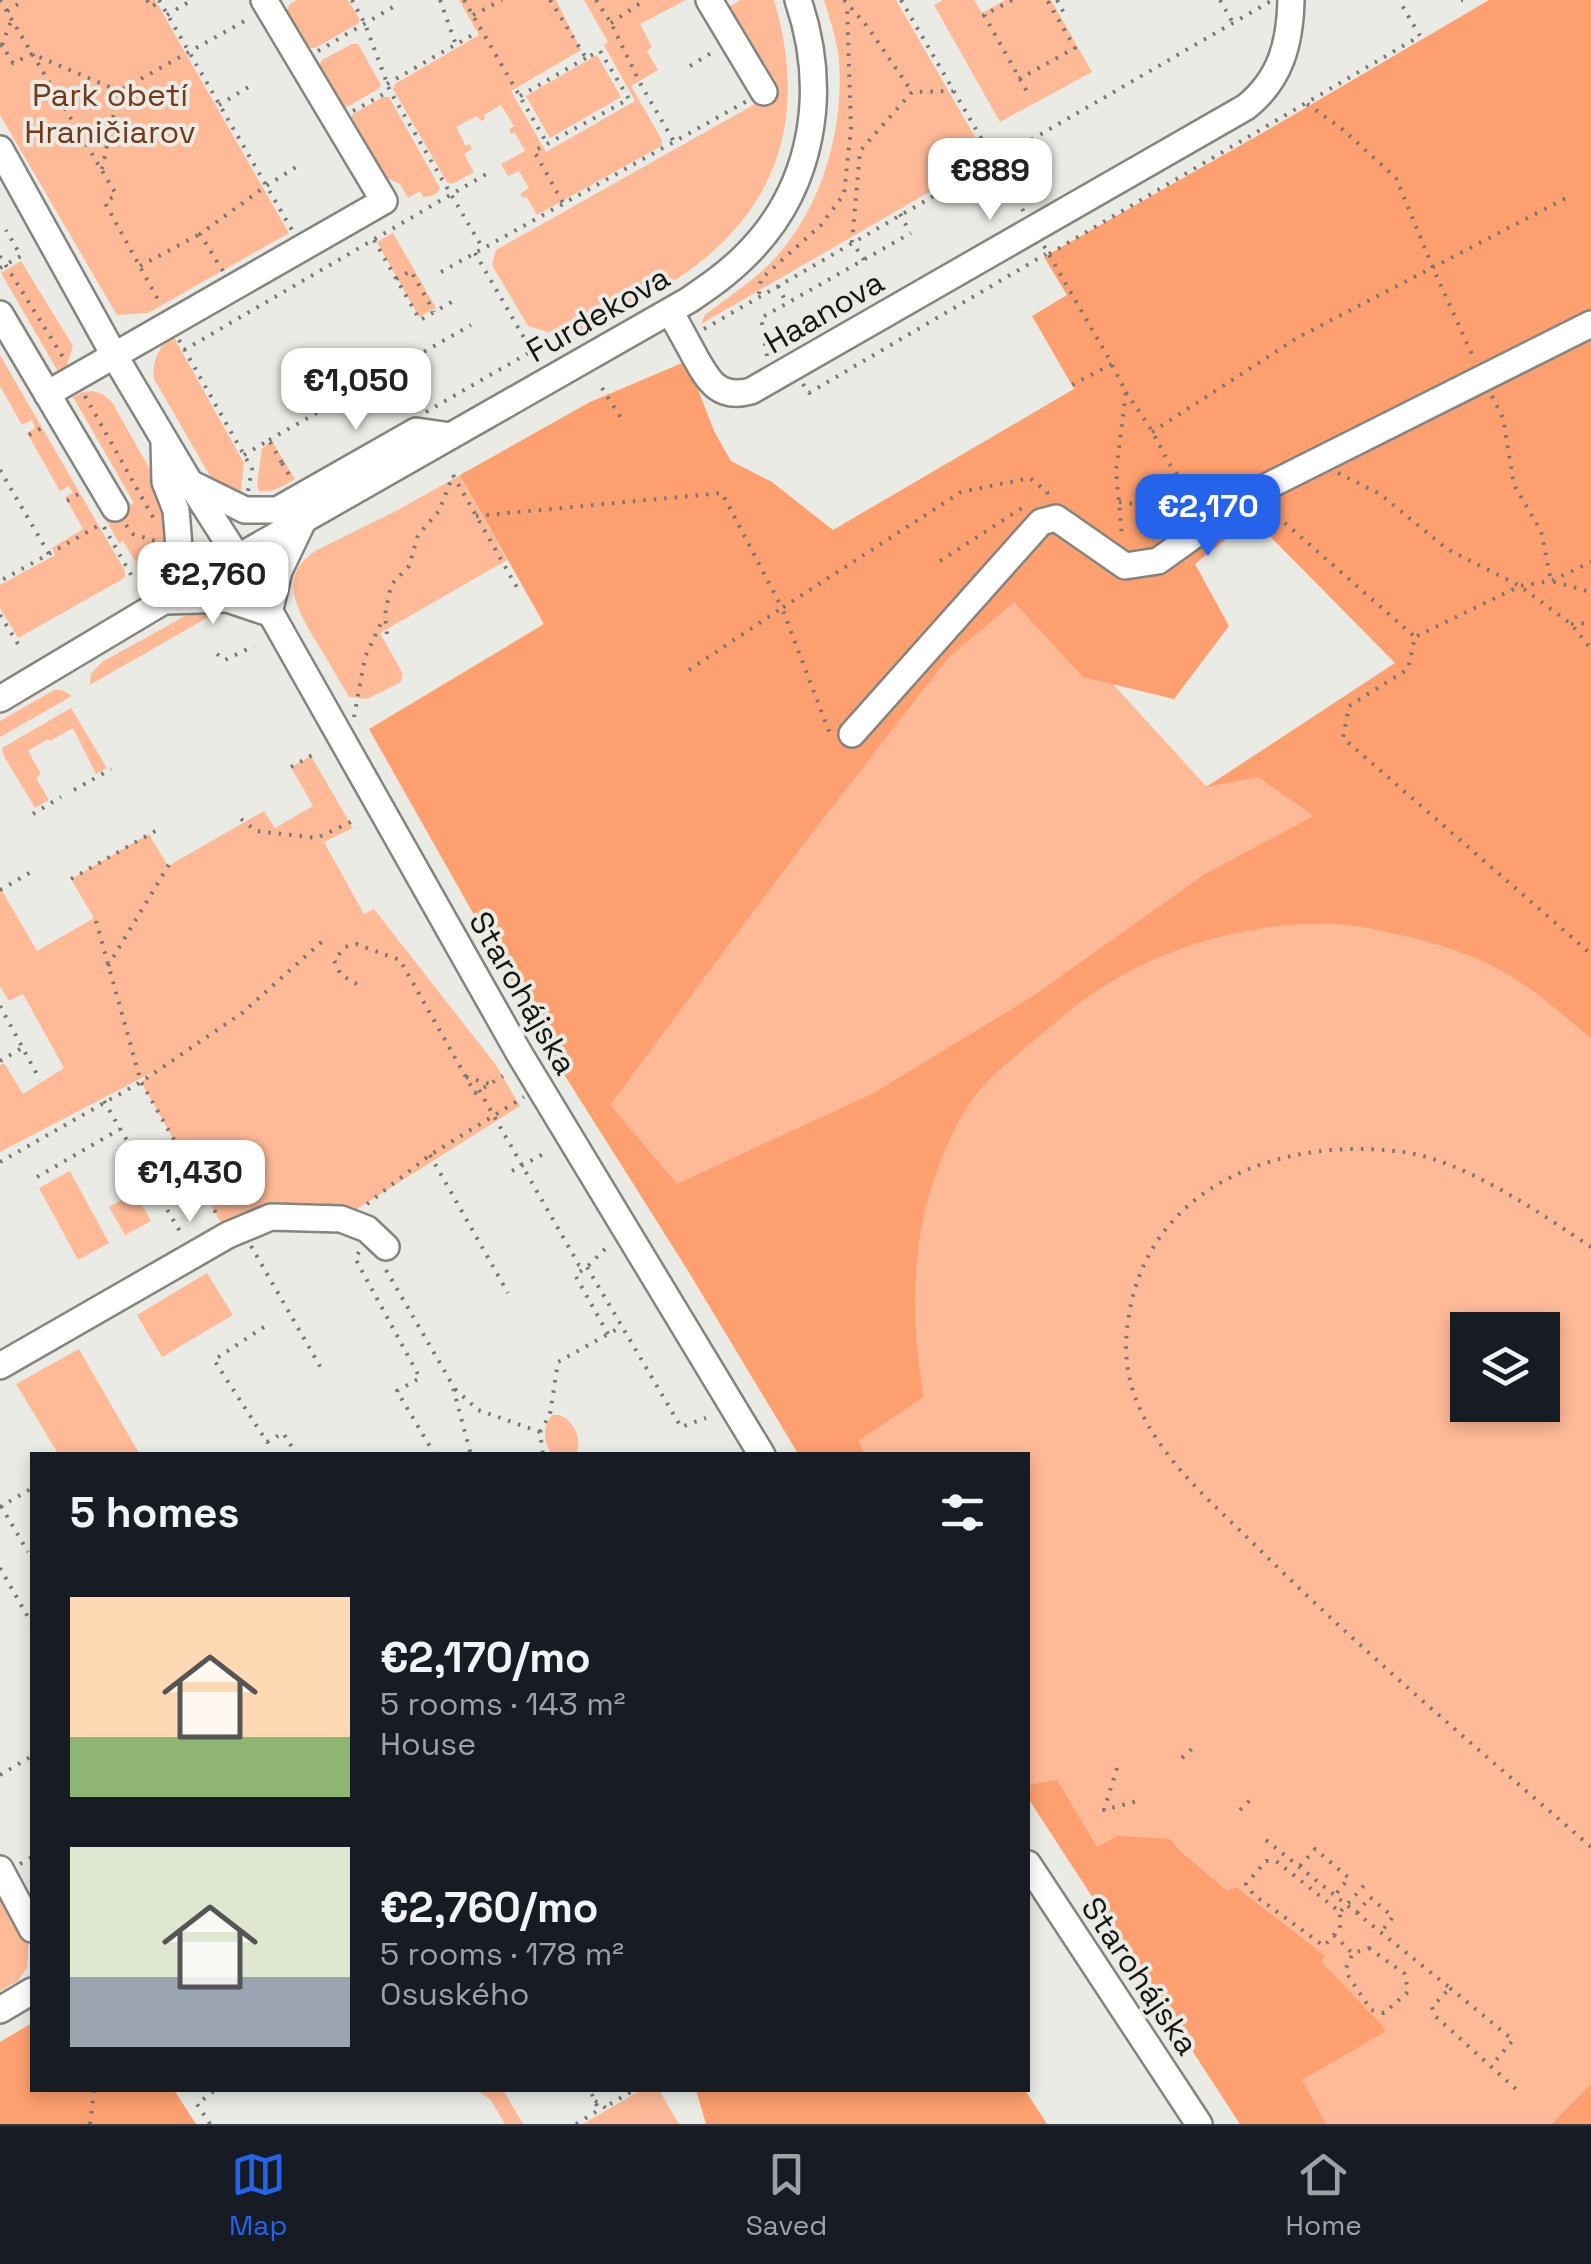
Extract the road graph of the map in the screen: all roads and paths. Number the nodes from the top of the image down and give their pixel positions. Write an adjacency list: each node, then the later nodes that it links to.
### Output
1 (0, 0): 26 (path)
2 (26, 0): 26 (path)
3 (144, 0): 22 (path)
4 (192, 0): 27 (path)
5 (352, 0): 33 (path)
6 (440, 0): 37 (path)
7 (464, 0): 28 (path)
8 (502, 0): 28 (path)
9 (550, 0): 40 (path)
10 (596, 0): 32 (path)
11 (645, 0): 32 (path)
12 (709, 0): 35 (street)
13 (798, 0): 88 (street, Furdekova)
14 (901, 0): 47 (path)
15 (1012, 0): 43 (path)
16 (1047, 0): 43 (path)
17 (1057, 0): 29 (path)
18 (1220, 0): 31 (path)
19 (1272, 0): 31 (path)
20 (1292, 0): 67 (street, Haanova)
21 (1399, 0): 52 (path)
22 (160, 1): 27 (path)
23 (846, 2): 49 (path); 85 (path)
24 (272, 3): 38 (path); 41 (street)
25 (393, 8): 33 (path)
26 (7, 10): 30 (path)
27 (167, 15): 38 (path)
28 (473, 15): 51 (path)
29 (1066, 17)
30 (12, 19): 36 (path); 39 (path)
31 (1233, 22): 58 (path)
32 (611, 23): 55 (path)
33 (365, 24): 41 (path); 45 (path)
34 (474, 34): 37 (path)
35 (733, 40): 42 (path); 48 (street)
36 (1, 45): 39 (path)
37 (456, 45): 45 (path)
38 (188, 51): 46 (path); 53 (path)
39 (32, 54): 46 (path); 60 (path)
40 (586, 58): 51 (path); 56 (path)
41 (300, 60): 54 (street)
42 (690, 66)
43 (1019, 79): 50 (path)
44 (250, 86): 53 (path)
45 (388, 87): 54 (path); 63 (path)
46 (119, 91): 60 (path)
47 (953, 91): 49 (path); 58 (path)
48 (764, 92): 55 (path)
49 (912, 92): 72 (path)
50 (1029, 95)
51 (520, 96): 56 (path)
52 (1307, 104): 75 (path); 80 (path)
53 (219, 105): 62 (path)
54 (336, 120): 91 (street)
55 (674, 142): 65 (path)
56 (548, 145): 65 (path)
57 (0, 149): 96 (street, Starohájska)
58 (994, 161): 66 (path); 67 (path)
59 (296, 167): 62 (path)
60 (102, 169): 79 (path)
61 (488, 173): 63 (path)
62 (266, 186): 69 (path); 70 (path)
63 (450, 194): 71 (path); 73 (path)
64 (1566, 198): 80 (path)
65 (564, 203): 73 (path)
66 (900, 214): 72 (path); 77 (path)
67 (1034, 229): 75 (path); 98 (street, Haanova)
68 (6, 230): 78 (path)
69 (200, 234): 79 (path); 82 (path)
70 (295, 235)
71 (374, 240): 83 (path); 95 (path)
72 (852, 242): 77 (path); 84 (path)
73 (482, 249): 74 (path)
74 (475, 253): 81 (path); 101 (path)
75 (1048, 253): 97 (path); 98 (path)
76 (0, 256): 78 (path)
77 (864, 260): 87 (path)
78 (3, 266): 99 (path)
79 (140, 266): 91 (path)
80 (1433, 268): 100 (path); 108 (path)
81 (442, 272)
82 (225, 274)
83 (396, 279): 89 (path); 89 (path)
84 (778, 286): 85 (path); 87 (path)
85 (759, 297): 94 (path)
86 (457, 300): 89 (path)
87 (787, 304): 98 (path)
88 (670, 311): 98 (street, Haanova); 101 (street, Furdekova)
89 (434, 312)
90 (0, 314): 105 (street)
91 (170, 323): 95 (path); 96 (street)
92 (1591, 324): 100 (street)
93 (472, 325): 112 (path)
94 (704, 329)
95 (184, 350): 113 (path)
96 (114, 355): 99 (street); 111 (street, Starohájska)
97 (1112, 364): 102 (path); 104 (path)
98 (781, 366)
99 (75, 378): 105 (street); 129 (path)
100 (1483, 378): 114 (street); 137 (path)
101 (549, 380): 110 (street, Furdekova)
102 (1072, 385)
103 (602, 388): 106 (path)
104 (1126, 392): 108 (path); 125 (path)
105 (47, 394): 126 (street)
106 (624, 423)
107 (46, 426): 109 (path)
108 (1152, 432): 118 (path)
109 (28, 436)
110 (450, 436): 116 (street); 128 (street, Furdekova)
111 (164, 439): 116 (street, Starohájska); 141 (street)
112 (269, 440): 113 (path); 117 (path)
113 (244, 455): 122 (path)
114 (1316, 462): 121 (street); 138 (path)
115 (0, 470): 131 (path)
116 (190, 483): 132 (street, Starohájska)
117 (295, 486)
118 (1199, 488): 121 (path); 125 (path)
119 (83, 492): 123 (path)
120 (1047, 492): 142 (path)
121 (1252, 494): 135 (street); 149 (path)
122 (247, 495)
123 (67, 501)
124 (1032, 502): 133 (path)
125 (1119, 502): 135 (path)
126 (108, 516): 130 (path); 131 (path)
127 (476, 516): 139 (path); 142 (path); 144 (path)
128 (303, 521): 132 (street, Furdekova); 143 (street)
129 (159, 528)
130 (168, 545)
131 (49, 554): 136 (path)
132 (238, 558): 141 (street, Furdekova); 143 (street, Starohájska)
133 (940, 562)
134 (1591, 562): 137 (path)
135 (1125, 566): 157 (street)
136 (0, 581)
137 (1551, 581): 138 (path); 140 (path)
138 (1520, 586): 147 (path); 149 (path)
139 (518, 590)
140 (1591, 592)
141 (164, 602): 143 (street); 155 (street, Furdekova)
142 (782, 608): 154 (path); 157 (path)
143 (269, 613): 216 (street, Starohájska)
144 (385, 614): 148 (path); 156 (path)
145 (0, 615): 150 (path)
146 (1591, 623): 147 (path)
147 (1571, 624): 152 (path)
148 (386, 634)
149 (1416, 637): 173 (path)
150 (18, 644)
151 (254, 646): 153 (path)
152 (1591, 649)
153 (216, 654)
154 (689, 670)
155 (0, 699)
156 (354, 718)
157 (841, 733)
158 (316, 753): 159 (path)
159 (292, 767)
160 (110, 769): 161 (path)
161 (74, 790)
162 (60, 797): 163 (path)
163 (34, 814)
164 (242, 819): 165 (path)
165 (355, 820)
166 (157, 830): 169 (path)
167 (173, 858): 174 (path)
168 (32, 872): 170 (path)
169 (71, 879)
170 (0, 890)
171 (96, 922): 174 (path)
172 (326, 938): 182 (path)
173 (1591, 954)
174 (108, 966): 182 (path)
175 (356, 984): 180 (path)
176 (0, 1006): 177 (path)
177 (22, 1048): 178 (path); 181 (path)
178 (0, 1060)
179 (503, 1076): 183 (path)
180 (466, 1077): 183 (path); 184 (path)
181 (40, 1080)
182 (141, 1082): 185 (path); 197 (path)
183 (490, 1084): 184 (path)
184 (479, 1090): 187 (path)
185 (104, 1101): 188 (path); 191 (path)
186 (518, 1102): 187 (path)
187 (494, 1117): 190 (path); 192 (path)
188 (120, 1129): 194 (path); 198 (path)
189 (548, 1152): 192 (path)
190 (430, 1156): 195 (path); 203 (path)
191 (0, 1162)
192 (522, 1165): 193 (path); 202 (path)
193 (512, 1170)
194 (37, 1177)
195 (341, 1219): 196 (street); 197 (street)
196 (367, 1229): 201 (street); 213 (path)
197 (234, 1232): 207 (street); 208 (path)
198 (188, 1245)
199 (1591, 1247): 231 (path)
200 (606, 1249): 202 (path)
201 (384, 1254): 209 (path)
202 (587, 1267): 204 (path); 206 (path)
203 (508, 1293)
204 (621, 1326): 206 (path); 210 (path)
205 (264, 1327): 212 (path)
206 (608, 1334): 211 (path)
207 (0, 1366)
208 (322, 1368)
209 (452, 1384): 211 (path); 214 (path)
210 (706, 1418)
211 (540, 1432): 215 (path)
212 (295, 1452)
213 (433, 1452)
214 (469, 1452)
215 (543, 1452)
216 (760, 1452)
217 (30, 1489): 218 (path)
218 (1, 1506): 219 (path)
219 (28, 1552)
220 (0, 1568): 221 (path)
221 (30, 1620)
222 (1196, 1744): 224 (path)
223 (30, 1757): 226 (path)
224 (1182, 1758)
225 (1117, 1768): 228 (path)
226 (0, 1775)
227 (1254, 1796): 229 (path)
228 (1141, 1800)
229 (1240, 1810)
230 (1266, 1840): 232 (path)
231 (1591, 1847)
232 (1300, 1866): 236 (path); 236 (path)
233 (1030, 1867): 257 (street, Starohájska)
234 (0, 1870): 240 (street)
235 (1368, 1881): 237 (path)
236 (1335, 1895): 237 (path)
237 (1346, 1904): 238 (path); 239 (path)
238 (1340, 1912): 242 (path); 242 (path)
239 (1357, 1913): 241 (path); 241 (path)
240 (30, 1925)
241 (1381, 1932): 244 (path)
242 (1334, 1936): 243 (path)
243 (1352, 1953): 243 (path)
244 (1450, 1988): 247 (path); 247 (path)
245 (30, 1992): 246 (street)
246 (0, 2010)
247 (1490, 2066): 248 (path)
248 (1517, 2090)
249 (94, 2092): 254 (path)
250 (213, 2092): 255 (path)
251 (591, 2092): 253 (path)
252 (631, 2092): 253 (path)
253 (595, 2100): 256 (path)
254 (90, 2124)
255 (210, 2124)
256 (576, 2124)
257 (1198, 2124)

